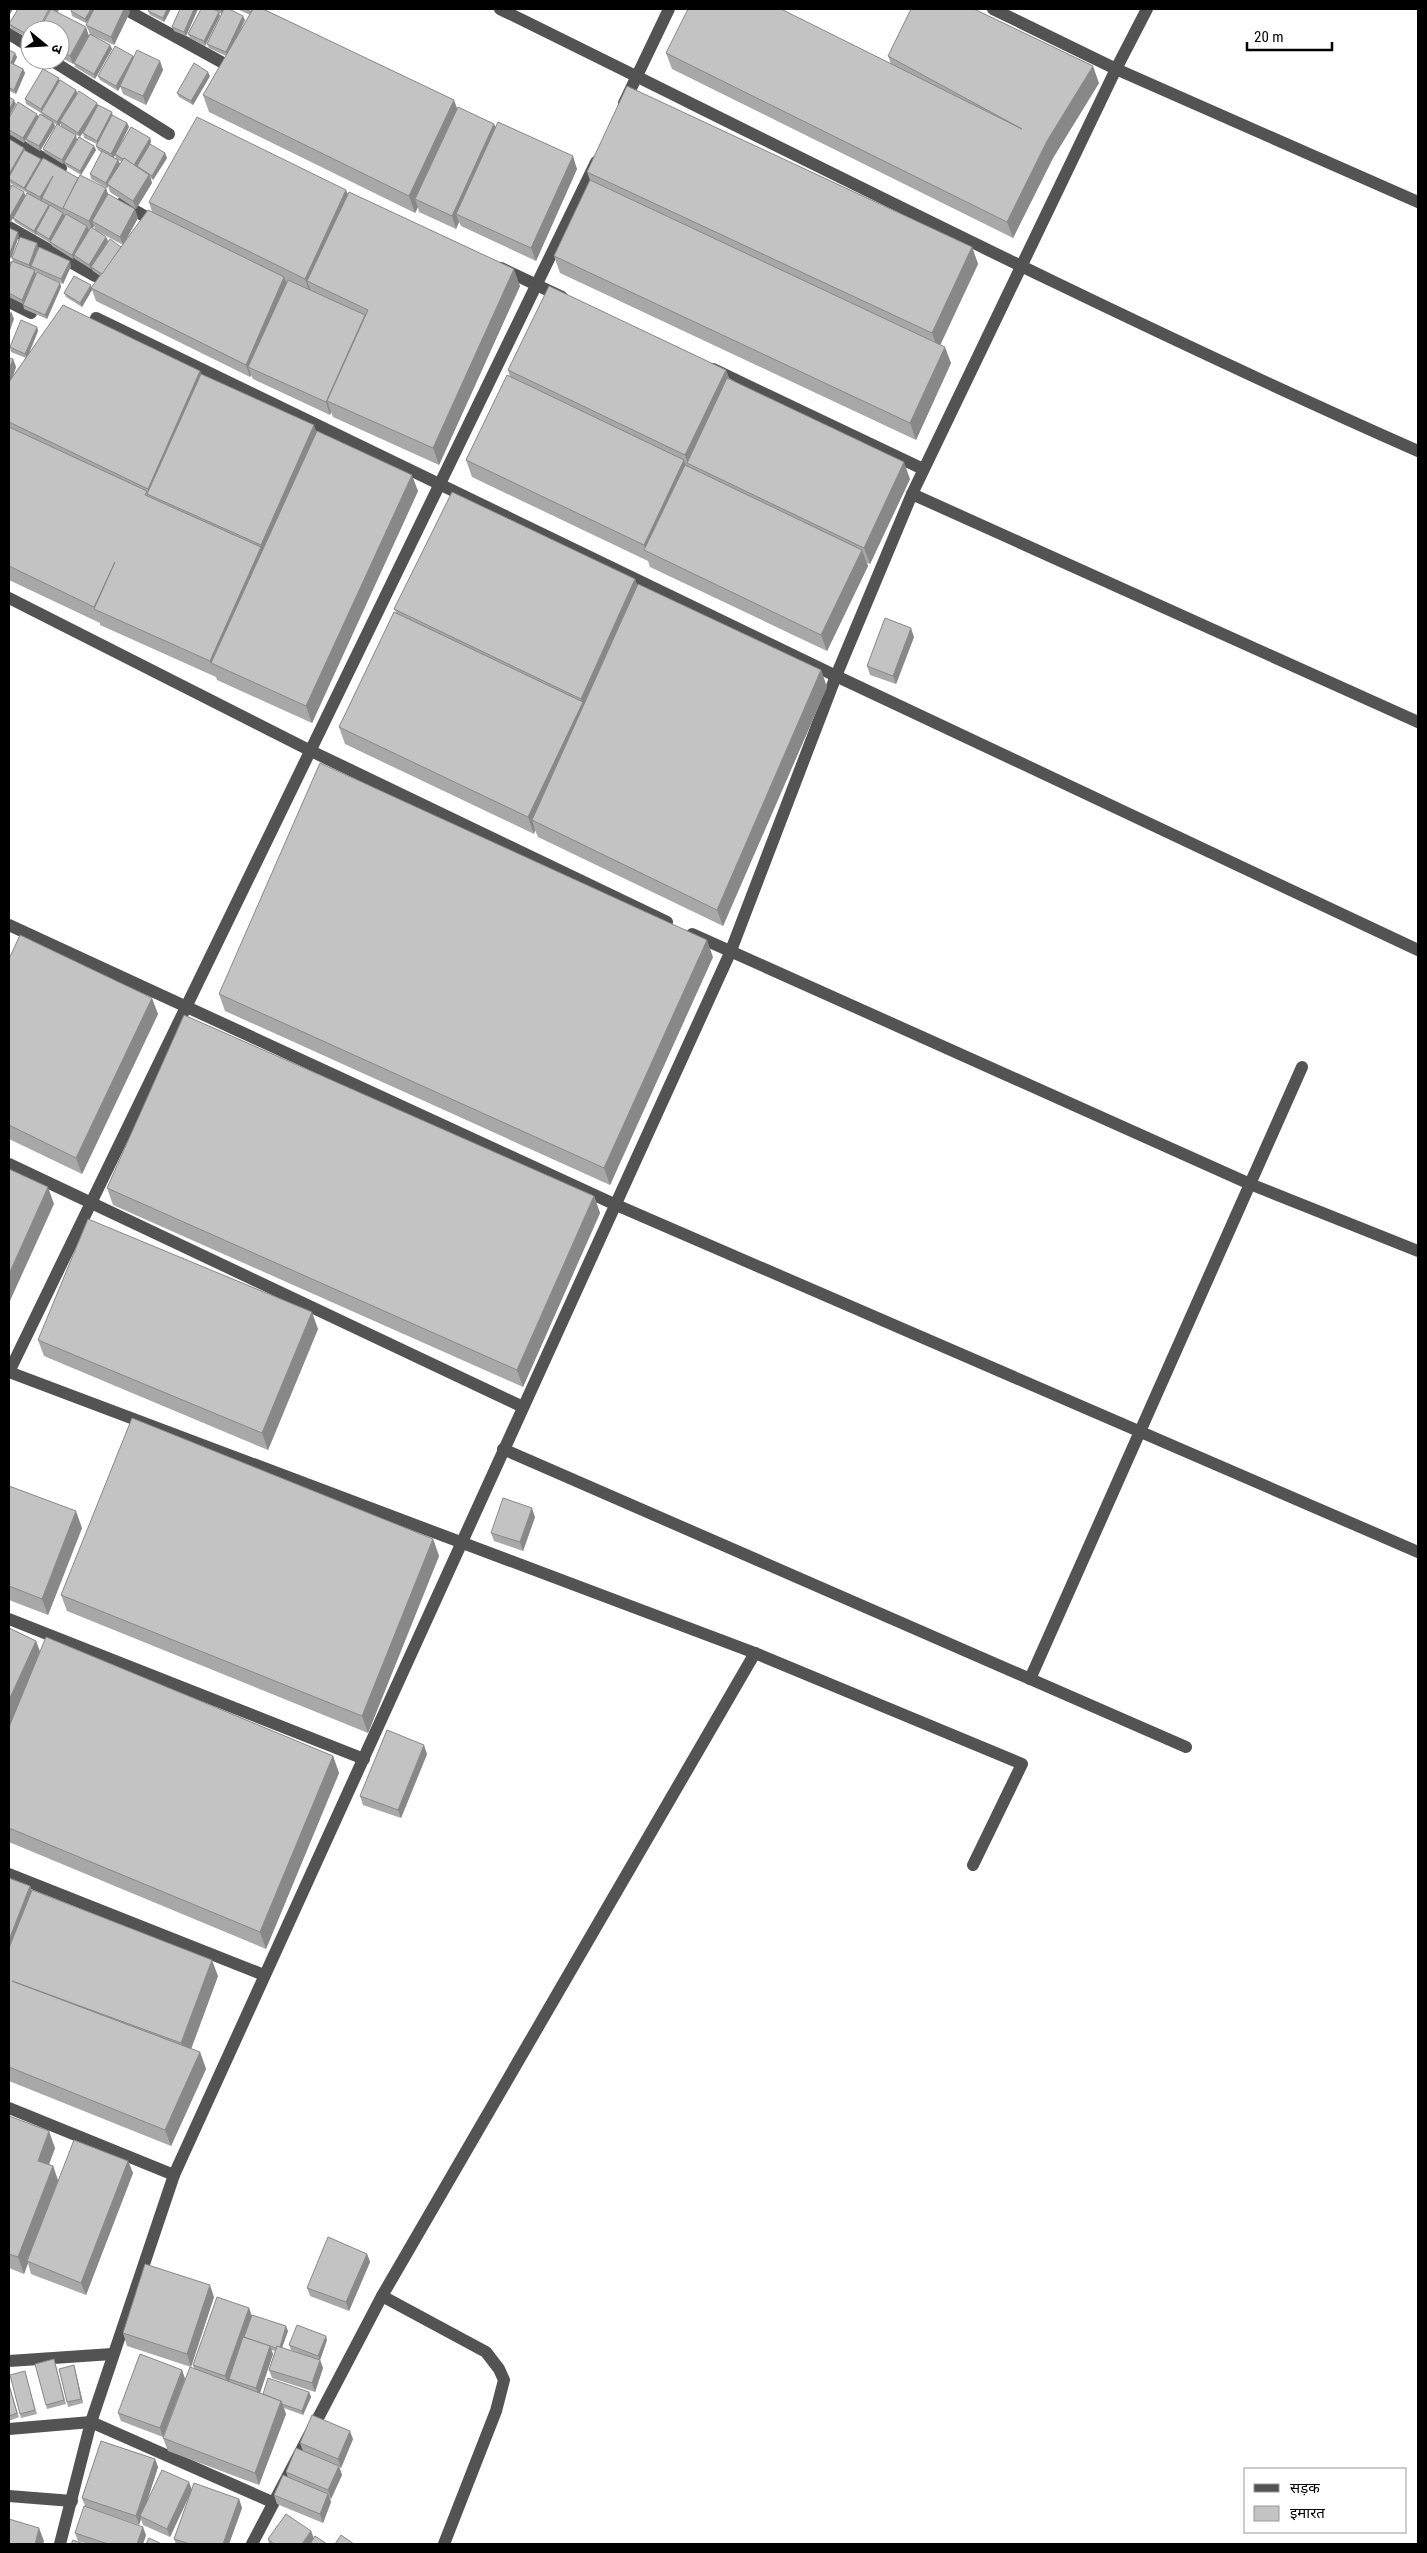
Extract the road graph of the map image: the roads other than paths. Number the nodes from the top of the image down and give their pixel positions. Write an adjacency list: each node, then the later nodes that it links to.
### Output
1 (125, 9): 8 (street)
2 (500, 9): 11 (street)
3 (669, 9): 11 (street)
4 (993, 9): 9 (street)
5 (1147, 9): 9 (street)
6 (9, 34): 7 (street)
7 (20, 41)
8 (225, 64)
9 (1116, 69): 18 (street); 22 (street)
10 (67, 70): 13 (street)
11 (637, 76): 12 (street); 22 (street)
12 (620, 111)
13 (169, 134)
14 (9, 139): 16 (street)
15 (599, 154): 24 (street)
16 (69, 173)
17 (111, 197): 19 (street)
18 (1418, 202)
19 (146, 217)
20 (9, 227): 23 (street)
21 (492, 264): 24 (street)
22 (1021, 265): 30 (street); 31 (street)
23 (96, 276)
24 (536, 285): 26 (street); 32 (street)
25 (9, 302): 27 (street)
26 (572, 302)
27 (31, 313)
28 (96, 318): 32 (street)
29 (698, 362): 31 (street)
30 (1418, 451)
31 (923, 469): 33 (street)
32 (440, 484): 35 (street); 37 (street)
33 (912, 494): 35 (street); 36 (street)
34 (9, 598): 37 (street)
35 (836, 676): 39 (street); 40 (street)
36 (1418, 722)
37 (311, 751): 40 (street); 41 (street)
38 (9, 925): 41 (street)
39 (1418, 950)
40 (730, 953): 44 (street); 46 (street)
41 (186, 1008): 45 (street); 46 (street)
42 (1302, 1067): 44 (street)
43 (9, 1164): 45 (street)
44 (1250, 1184): 47 (street); 50 (street)
45 (92, 1202): 48 (street); 49 (street)
46 (614, 1204): 49 (street); 50 (street)
47 (1418, 1251)
48 (9, 1372): 52 (street)
49 (523, 1407): 51 (street)
50 (1140, 1432): 53 (street); 56 (street)
51 (503, 1449): 52 (street); 56 (street)
52 (461, 1543): 55 (street); 58 (street)
53 (1418, 1552)
54 (9, 1618): 58 (street)
55 (755, 1653): 59 (street); 64 (street)
56 (1030, 1679): 57 (street)
57 (1186, 1748)
58 (364, 1758): 61 (street)
59 (973, 1865)
60 (9, 1874): 61 (street)
61 (264, 1975): 63 (street)
62 (9, 2108): 63 (street)
63 (174, 2175): 65 (street)
64 (382, 2296): 71 (street); 74 (street)
65 (112, 2354): 66 (street); 67 (street)
66 (9, 2361)
67 (91, 2422): 68 (street); 70 (street); 71 (street)
68 (9, 2429)
69 (9, 2496): 70 (street)
70 (72, 2501): 72 (street)
71 (272, 2502): 73 (street)
72 (60, 2544)
73 (252, 2544)
74 (444, 2544)

